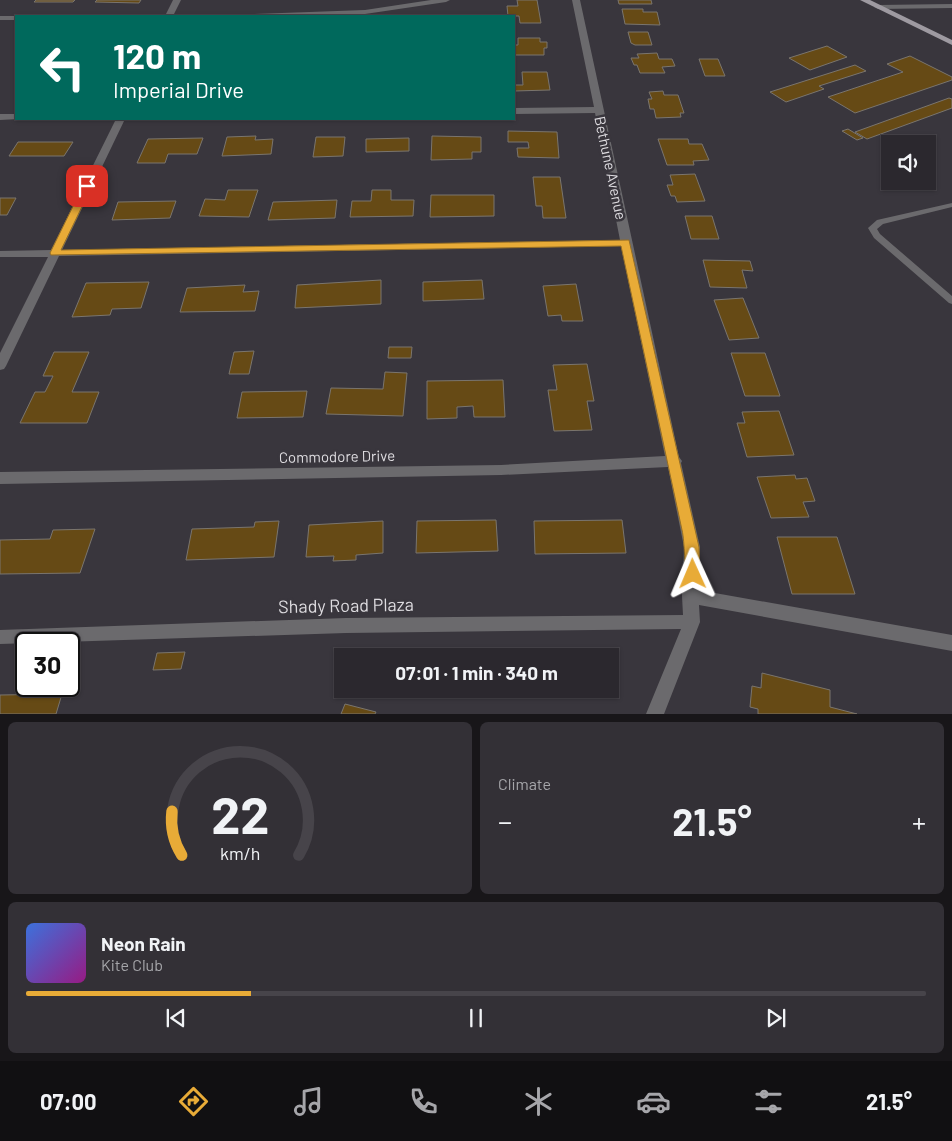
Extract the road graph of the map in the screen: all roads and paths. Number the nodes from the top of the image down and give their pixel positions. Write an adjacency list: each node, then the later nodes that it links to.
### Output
1 (177, 0): 7 (street)
2 (446, 0): 8 (street)
3 (576, 0): 12 (street, Bethune Avenue)
4 (864, 0): 6 (main road)
5 (952, 6): 6 (street)
6 (878, 7): 11 (main road)
7 (170, 15)
8 (282, 15)
9 (0, 18): 10 (street)
10 (15, 18)
11 (952, 42)
12 (598, 110): 13 (street); 18 (street, Bethune Avenue)
13 (515, 111)
14 (0, 117): 15 (street)
15 (15, 117)
16 (120, 120): 19 (street)
17 (952, 204): 21 (lane)
18 (626, 243): 19 (street); 23 (street, Bethune Avenue)
19 (55, 253): 20 (street); 22 (street)
20 (0, 254)
21 (952, 301)
22 (0, 366)
23 (675, 461): 24 (street, Commodore Drive); 25 (street, Bethune Avenue)
24 (0, 478)
25 (690, 596): 26 (street, Bethune Avenue); 28 (street)
26 (692, 622): 27 (street, Shady Road Plaza); 29 (street, Bethune Avenue)
27 (0, 637)
28 (952, 643)
29 (655, 714)

